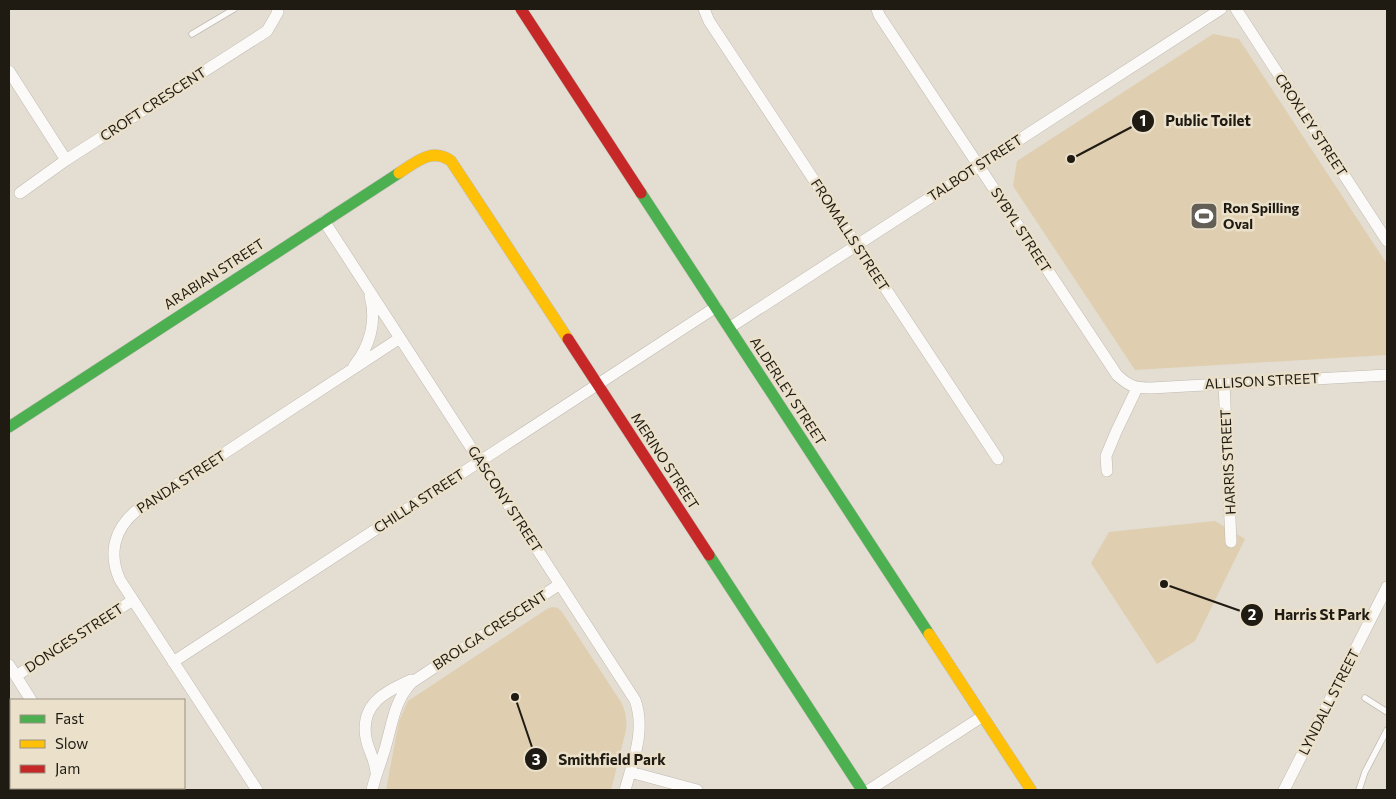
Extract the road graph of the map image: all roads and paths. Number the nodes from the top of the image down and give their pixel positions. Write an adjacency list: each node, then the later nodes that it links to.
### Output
1 (234, 9): 8 (lane)
2 (277, 9): 11 (street, CROFT CRESCENT)
3 (521, 9): 18 (street, ALDERLEY STREET)
4 (704, 9): 16 (street, FROMALLS STREET)
5 (1221, 9): 12 (street, TALBOT STREET)
6 (1236, 9): 15 (street, CROXLEY STREET)
7 (878, 12): 12 (street, SYBYL STREET)
8 (192, 34)
9 (9, 71): 11 (street)
10 (439, 154): 14 (street, ARABIAN STREET); 24 (street, MERINO STREET)
11 (66, 160): 13 (street, CROFT CRESCENT)
12 (979, 166): 16 (street, TALBOT STREET); 25 (street, SYBYL STREET)
13 (20, 193)
14 (324, 221): 17 (street, GASCONY STREET); 26 (street, ARABIAN STREET)
15 (1387, 241)
16 (857, 245): 19 (street, TALBOT STREET); 27 (street, FROMALLS STREET)
17 (368, 289): 20 (street, GASCONY STREET); 21 (street)
18 (716, 308): 19 (street, ALDERLEY STREET); 24 (street, CHILLA STREET)
19 (730, 328): 41 (street, ALDERLEY STREET)
20 (400, 338): 21 (street, PANDA STREET); 28 (street, GASCONY STREET)
21 (348, 372): 33 (street, PANDA STREET)
22 (1387, 374): 23 (street, ALLISON STREET)
23 (1224, 383): 25 (street, ALLISON STREET); 30 (street, HARRIS STREET)
24 (598, 385): 28 (street, CHILLA STREET); 49 (street, MERINO STREET)
25 (1137, 388): 29 (street)
26 (9, 426)
27 (998, 459)
28 (480, 462): 31 (street, GASCONY STREET); 34 (street, CHILLA STREET)
29 (1107, 471)
30 (1231, 542)
31 (560, 584): 37 (street, BROLGA CRESCENT); 43 (street, GASCONY STREET)
32 (1387, 586): 52 (street, LYNDALL STREET)
33 (133, 600): 34 (street, PANDA STREET); 36 (street, DONGES STREET)
34 (173, 662): 45 (street, PANDA STREET)
35 (9, 665): 36 (street)
36 (16, 676): 39 (street)
37 (419, 676): 44 (street, BROLGA CRESCENT); 44 (street, BROLGA CRESCENT)
38 (1366, 698): 40 (lane)
39 (31, 699)
40 (1387, 712)
41 (982, 716): 50 (street); 51 (street, ALDERLEY STREET)
42 (1387, 730): 53 (lane)
43 (630, 772): 47 (street, GASCONY STREET); 48 (street)
44 (376, 773): 46 (street, BROLGA CRESCENT)
45 (257, 790)
46 (372, 790)
47 (625, 790)
48 (698, 790)
49 (862, 790)
50 (869, 790)
51 (1031, 790)
52 (1284, 790)
53 (1359, 790)

